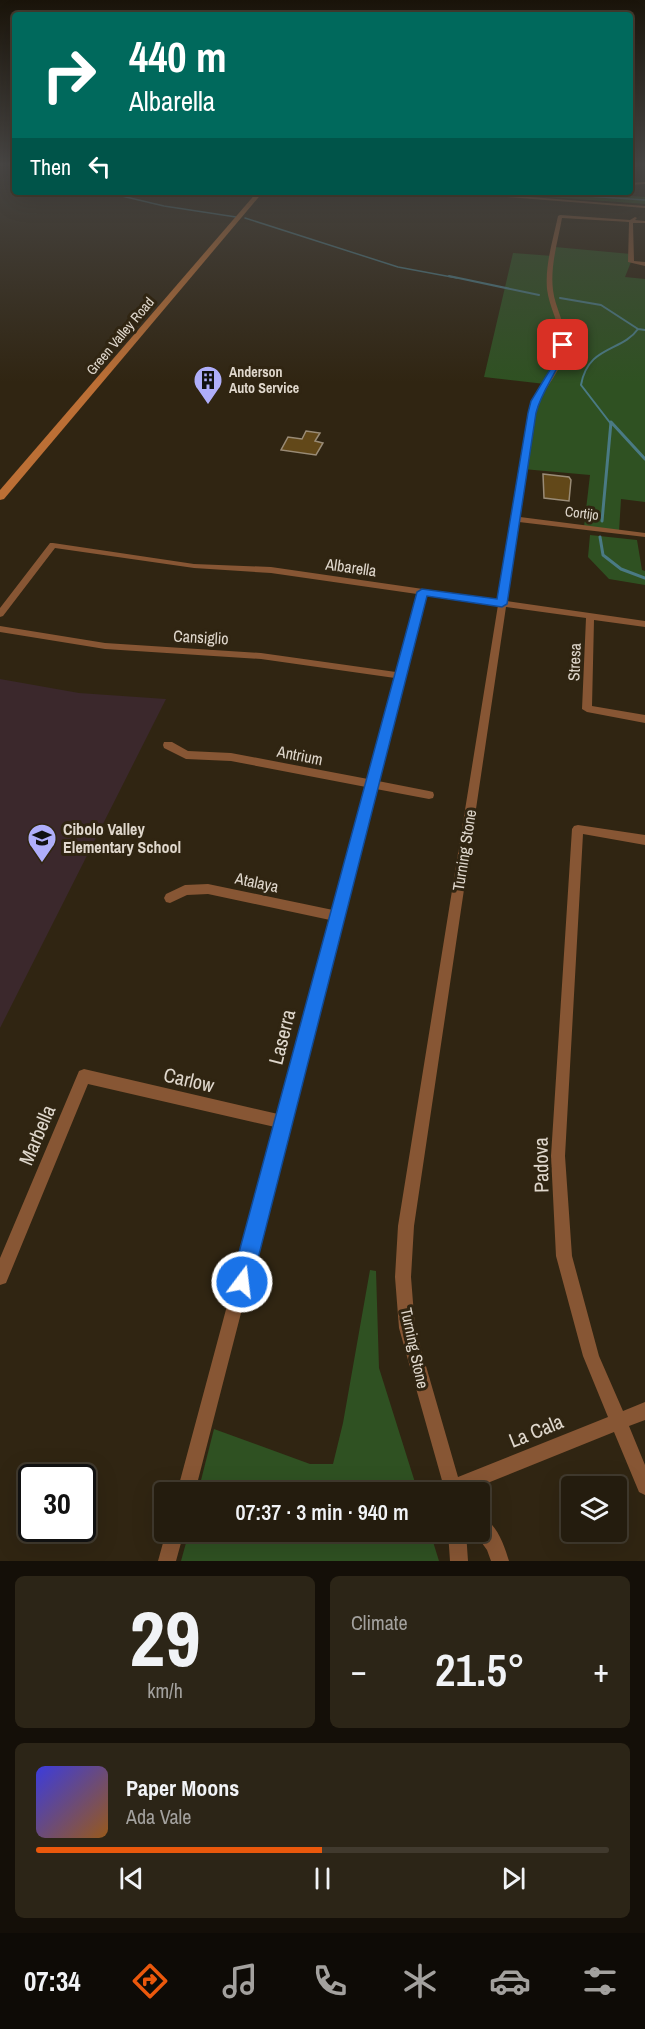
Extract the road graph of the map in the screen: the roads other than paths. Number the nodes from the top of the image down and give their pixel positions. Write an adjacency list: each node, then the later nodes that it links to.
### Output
1 (222, 237): 5 (street, Green Valley Road)
2 (557, 237): 6 (street, Turning Stone)
3 (630, 237): 4 (street)
4 (645, 264)
5 (0, 497)
6 (515, 519): 7 (street, Cortijo); 9 (street, Turning Stone)
7 (645, 535)
8 (422, 592): 9 (street, Albarella); 10 (street, Albarella); 14 (street, Laserra)
9 (502, 604): 11 (street, Albarella); 28 (street, Turning Stone)
10 (0, 614)
11 (591, 617): 12 (street, Albarella); 15 (street, Stresa)
12 (645, 624)
13 (0, 628): 14 (street, Cansiglio)
14 (400, 676): 17 (street, Laserra)
15 (645, 719)
16 (168, 745): 17 (street, Antrium)
17 (372, 784): 18 (street, Antrium); 21 (street, Laserra)
18 (429, 795)
19 (645, 840): 26 (street, Padova)
20 (170, 898): 21 (street, Atalaya)
21 (337, 916): 23 (street, Laserra)
22 (84, 1076): 23 (street, Carlow); 24 (street, Marbella)
23 (284, 1122): 27 (street, Laserra)
24 (0, 1277)
25 (645, 1411): 26 (street, La Cala)
26 (618, 1423): 29 (street, La Cala); 30 (street, Padova)
27 (188, 1482)
28 (449, 1482)
29 (476, 1482)
30 (645, 1486)
31 (490, 1538): 36 (street)
32 (172, 1542): 34 (street)
33 (458, 1542): 35 (street)
34 (167, 1561)
35 (459, 1561)
36 (500, 1561)

